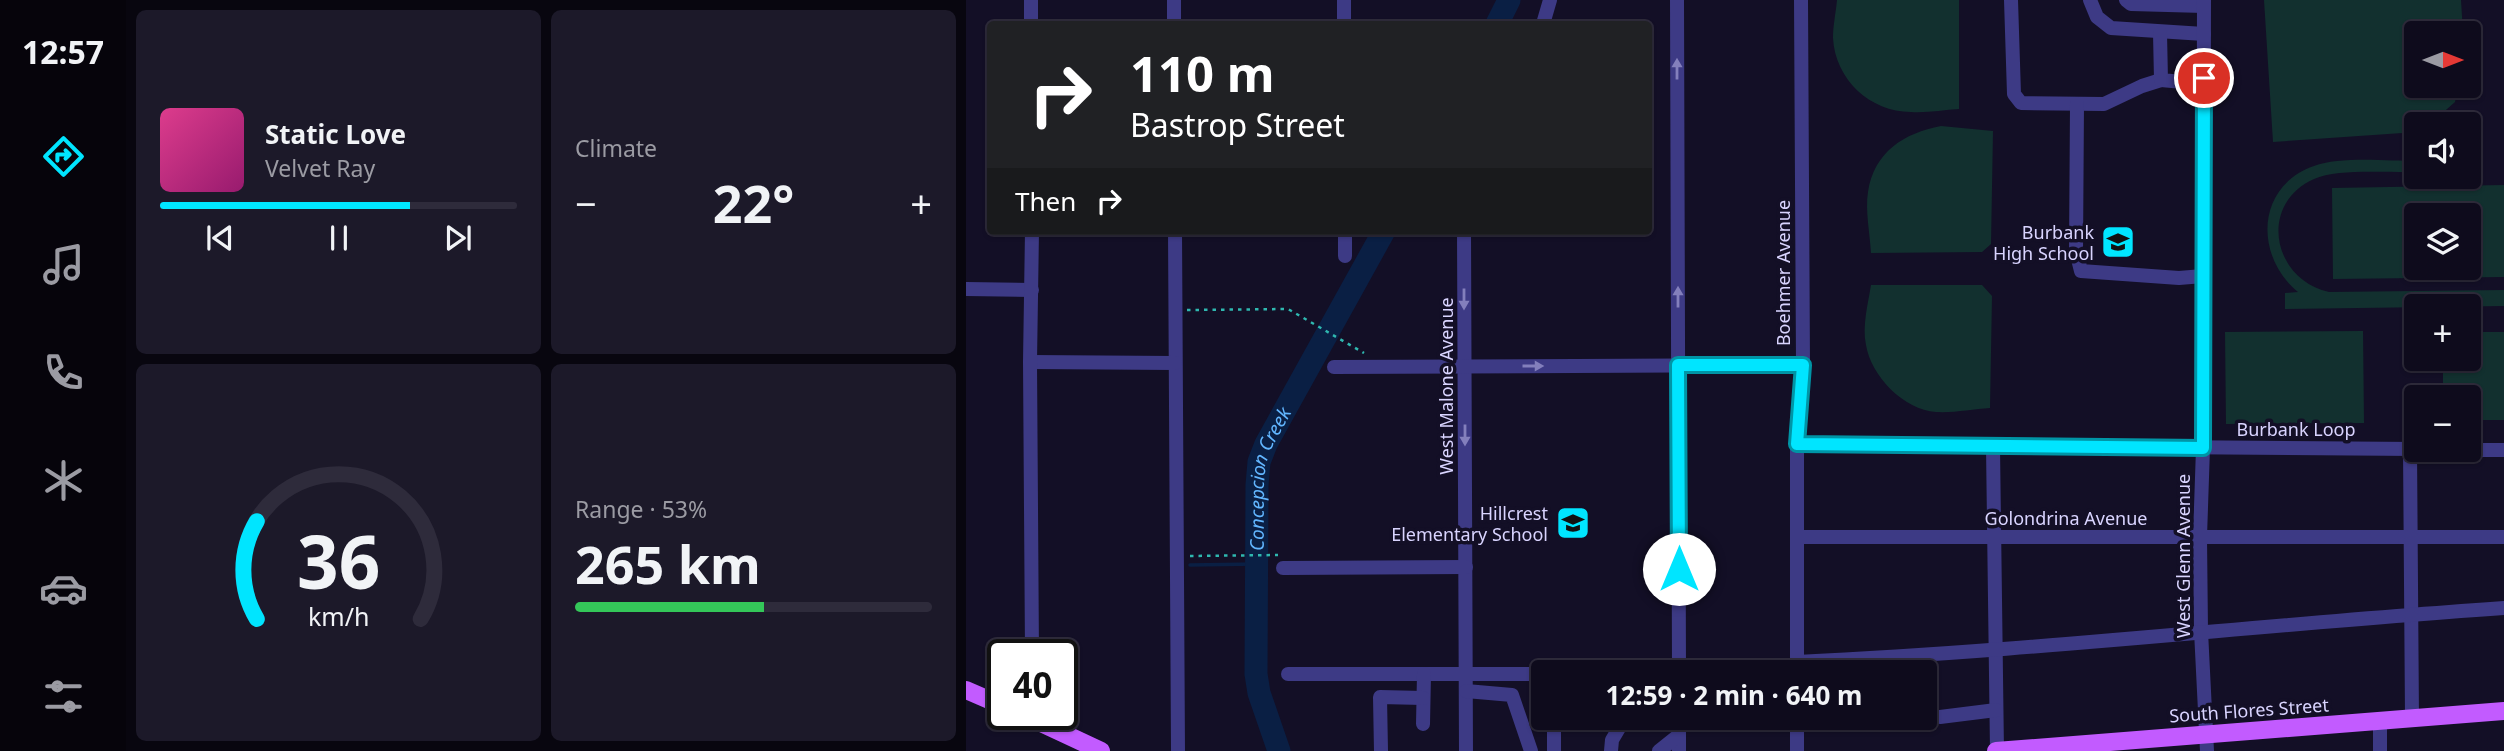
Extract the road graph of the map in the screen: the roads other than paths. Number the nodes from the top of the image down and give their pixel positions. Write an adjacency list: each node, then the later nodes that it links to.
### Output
1 (1031, 0): 11 (street)
2 (1174, 0): 12 (street)
3 (1344, 0): 13 (street)
4 (1550, 0): 14 (street)
5 (1677, 0): 30 (street, one-way to 5)
6 (1801, 0): 31 (street, Boehmer Avenue)
7 (2011, 0): 19 (street)
8 (2090, 0): 15 (street)
9 (2126, 0): 10 (street)
10 (2204, 3): 16 (street, West Glenn Avenue)
11 (1031, 21)
12 (1174, 21)
13 (1344, 21)
14 (1544, 21)
15 (2160, 33): 16 (street); 18 (street)
16 (2204, 34): 17 (street, West Glenn Avenue)
17 (2204, 78): 18 (street); 25 (street, West Glenn Avenue)
18 (2161, 80): 19 (street)
19 (2077, 104): 25 (street)
20 (1032, 235): 27 (street)
21 (1175, 235): 29 (street)
22 (1345, 235): 24 (street)
23 (1464, 235): 32 (street, West Malone Avenue, one-way to 32)
24 (1345, 256)
25 (2203, 276): 36 (street, West Glenn Avenue)
26 (966, 289): 27 (street)
27 (1032, 290): 28 (street)
28 (1030, 362): 29 (street); 51 (street)
29 (1175, 363): 77 (street)
30 (1678, 365): 31 (street); 32 (street, one-way to 30); 53 (street)
31 (1803, 365): 34 (street, Boehmer Avenue)
32 (1465, 366): 33 (street); 47 (street, West Malone Avenue, one-way to 47)
33 (1334, 367)
34 (1797, 444): 35 (street, Burbank Loop); 41 (street, Boehmer Avenue)
35 (1993, 447): 36 (street, Burbank Loop); 45 (street)
36 (2203, 448): 37 (street, Burbank Loop); 42 (street, West Glenn Avenue)
37 (2404, 449)
38 (2481, 450): 39 (street)
39 (2504, 450)
40 (2413, 462): 43 (street)
41 (1797, 537): 45 (street, Golondrina Avenue); 54 (street, Boehmer Avenue)
42 (2200, 537): 43 (street, Golondrina Avenue); 45 (street, Golondrina Avenue); 50 (street, West Glenn Avenue)
43 (2410, 537): 44 (street, Golondrina Avenue); 49 (street)
44 (2504, 537)
45 (1995, 538): 52 (street)
46 (1281, 561): 47 (street)
47 (1466, 567): 59 (street, West Malone Avenue)
48 (2504, 608): 49 (street)
49 (2410, 614): 50 (street); 67 (street)
50 (2201, 631): 52 (street); 74 (street, West Glenn Avenue)
51 (1032, 639)
52 (1996, 651): 55 (street); 64 (street)
53 (1679, 660)
54 (1797, 660)
55 (1884, 660)
56 (1288, 674): 57 (street)
57 (1424, 674): 59 (street); 62 (street)
58 (1531, 674): 59 (street)
59 (1466, 675): 61 (street, West Malone Avenue)
60 (966, 690): 63 (main road)
61 (1466, 691): 79 (street, West Malone Avenue); 80 (street)
62 (1423, 698): 69 (street); 78 (street)
63 (987, 699)
64 (1996, 710): 66 (street); 85 (street)
65 (2504, 711): 67 (main road, South Flores Street)
66 (1940, 717)
67 (2412, 718): 68 (main road, South Flores Street)
68 (2380, 722): 74 (main road, South Flores Street); 86 (street)
69 (1423, 724)
70 (1057, 730): 76 (main road)
71 (1554, 730): 81 (street)
72 (1618, 730): 82 (street)
73 (1797, 730): 84 (street)
74 (2207, 742): 85 (main road, South Flores Street)
75 (1672, 745): 83 (street)
76 (1101, 751)
77 (1178, 751)
78 (1381, 751)
79 (1466, 751)
80 (1531, 751)
81 (1554, 751)
82 (1611, 751)
83 (1650, 751)
84 (1797, 751)
85 (1997, 751)
86 (2380, 751)

